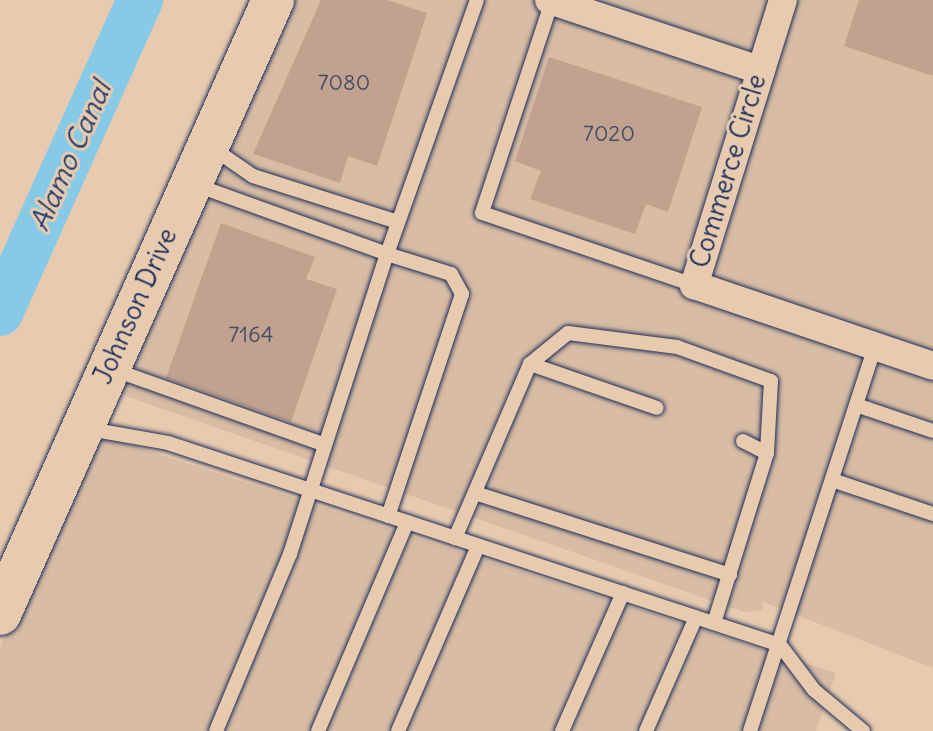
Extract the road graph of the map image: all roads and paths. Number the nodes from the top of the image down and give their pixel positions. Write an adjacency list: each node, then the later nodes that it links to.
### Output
1 (273, 0): 7 (street, Johnson Drive)
2 (477, 0): 9 (lane)
3 (551, 0): 5 (street); 11 (lane)
4 (783, 0): 6 (street, Commerce Circle)
5 (583, 5): 6 (street)
6 (760, 70): 11 (street, Commerce Circle)
7 (208, 145): 8 (street, Johnson Drive); 9 (lane)
8 (191, 183): 10 (lane); 15 (street, Johnson Drive)
9 (398, 222): 10 (lane)
10 (387, 254): 21 (lane); 27 (lane)
11 (694, 285): 12 (street, Commerce Circle)
12 (875, 346): 14 (street, Commerce Circle); 16 (lane)
13 (530, 364): 17 (lane); 22 (lane); 25 (lane)
14 (933, 366)
15 (107, 368): 18 (street, Johnson Drive); 21 (lane)
16 (856, 405): 19 (lane); 23 (lane)
17 (657, 408)
18 (81, 427): 24 (lane); 33 (street, Johnson Drive)
19 (933, 431)
20 (743, 441): 22 (lane)
21 (323, 444): 24 (lane)
22 (767, 453): 31 (lane)
23 (832, 480): 26 (lane); 36 (lane)
24 (307, 489): 27 (lane); 37 (lane)
25 (475, 493): 29 (lane); 31 (lane)
26 (933, 514)
27 (388, 516): 28 (lane)
28 (407, 522): 29 (lane); 38 (lane)
29 (455, 538): 30 (lane)
30 (478, 546): 32 (lane); 39 (lane)
31 (730, 575): 35 (lane)
32 (623, 593): 34 (lane); 40 (lane)
33 (0, 614)
34 (696, 617): 35 (lane); 41 (lane)
35 (714, 623): 36 (lane)
36 (780, 645): 42 (lane); 43 (lane)
37 (216, 731)
38 (318, 731)
39 (398, 731)
40 (562, 731)
41 (646, 731)
42 (750, 731)
43 (863, 731)

